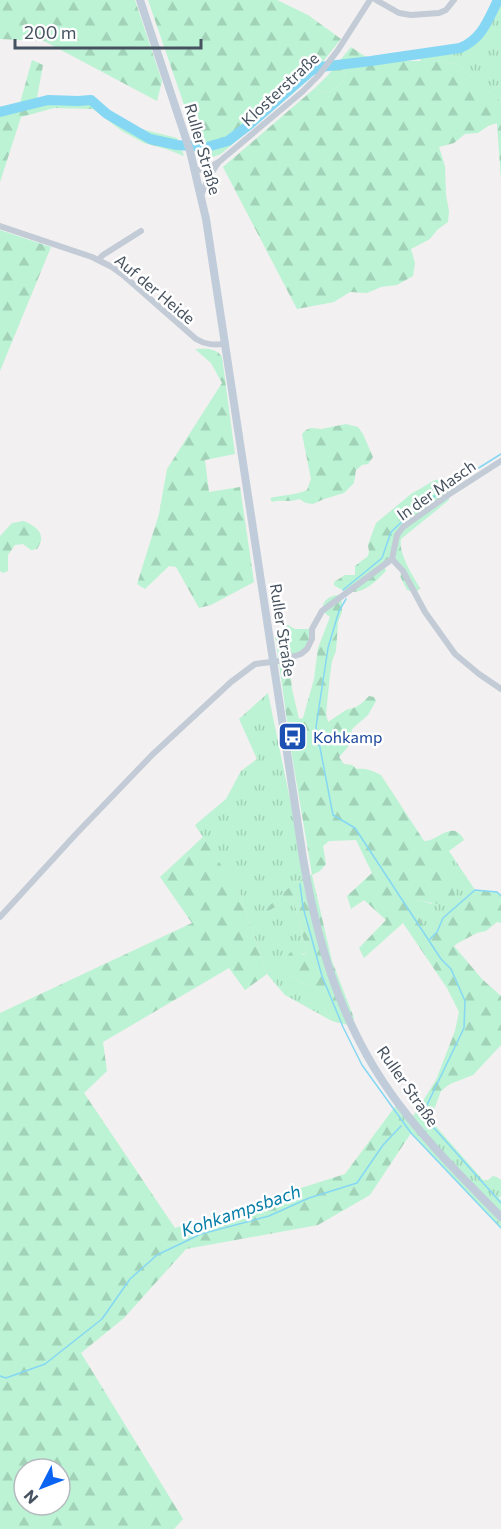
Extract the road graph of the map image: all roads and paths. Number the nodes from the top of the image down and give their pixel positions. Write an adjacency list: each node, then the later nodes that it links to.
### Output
1 (140, 0): 6 (main road, Ruller Straße)
2 (370, 0): 5 (street, Klosterstraße)
3 (376, 0): 4 (street)
4 (454, 0)
5 (220, 160): 6 (street, Klosterstraße); 7 (street, Klosterstraße)
6 (196, 171): 7 (main road, Ruller Straße)
7 (201, 195): 11 (main road, Ruller Straße)
8 (0, 226): 10 (street, Auf der Heide)
9 (141, 231): 10 (street)
10 (98, 260): 11 (street, Auf der Heide)
11 (225, 344): 14 (main road, Ruller Straße)
12 (501, 461): 13 (street, In der Masch)
13 (392, 559): 14 (street); 15 (street)
14 (273, 661): 16 (street); 17 (main road, Ruller Straße)
15 (501, 689)
16 (0, 917)
17 (501, 1217)

